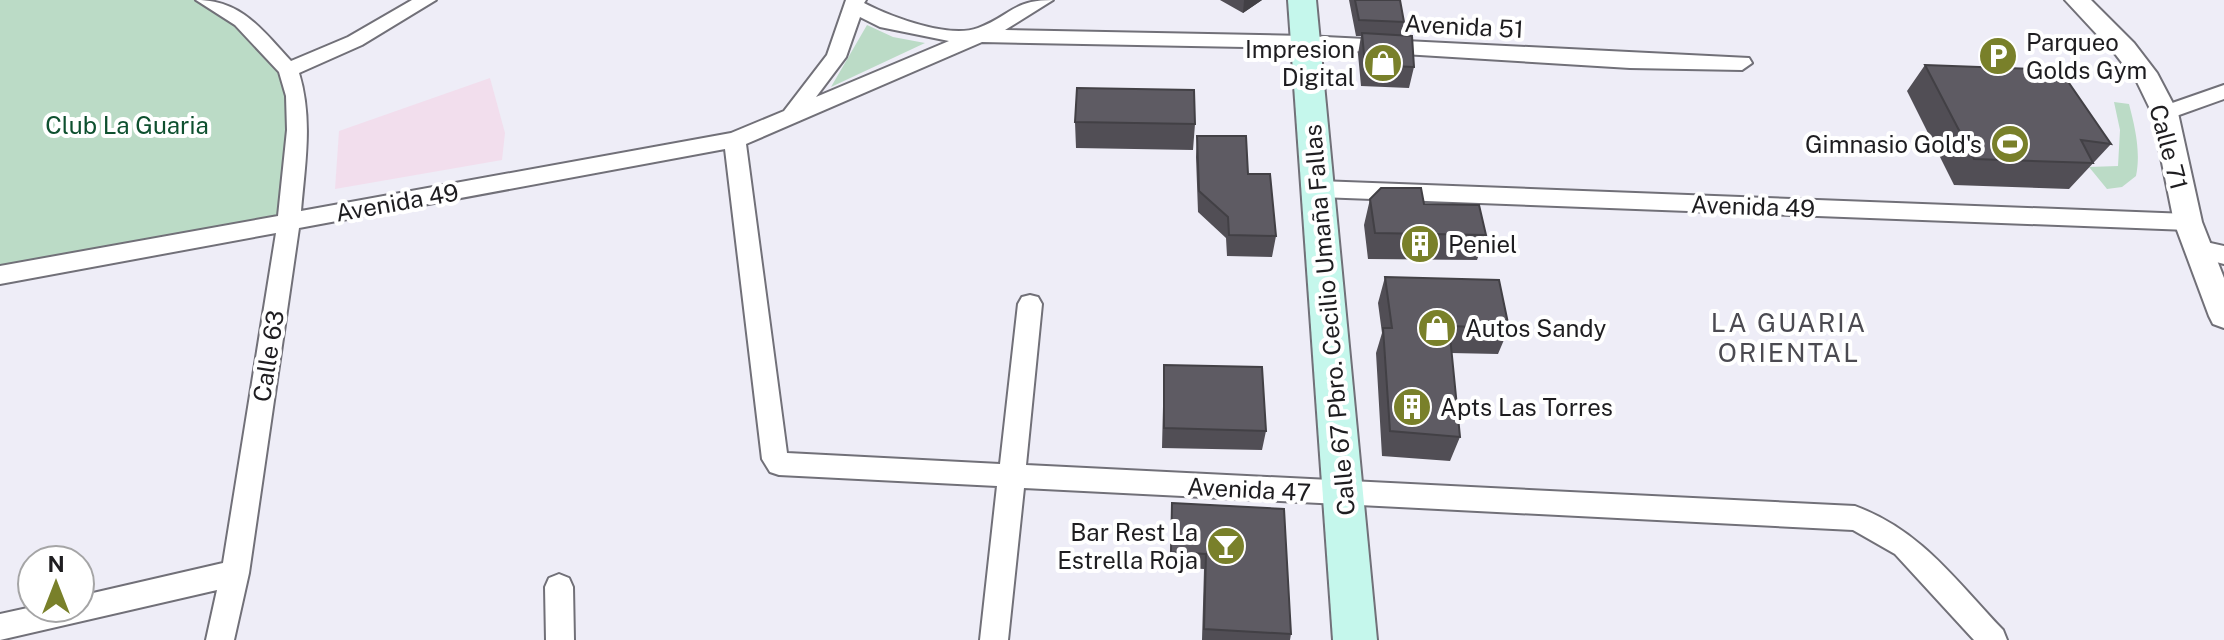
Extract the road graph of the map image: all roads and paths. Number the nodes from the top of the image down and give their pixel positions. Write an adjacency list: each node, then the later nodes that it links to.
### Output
1 (206, 0): 10 (street)
2 (426, 0): 10 (street)
3 (1043, 0): 7 (street, Avenida 49)
4 (1302, 0): 8 (main road, Calle 67 Pbro. Cecilio Umaña Fallas)
5 (2077, 0): 12 (street, Calle 71)
6 (854, 3): 7 (street, Avenida 51); 13 (street)
7 (981, 35): 8 (street, Avenida 51); 13 (street, Avenida 49)
8 (1305, 42): 9 (street, Avenida 51); 15 (main road, Calle 67 Pbro. Cecilio Umaña Fallas)
9 (1742, 63)
10 (288, 70): 16 (street, Calle 63)
11 (2224, 92): 12 (street)
12 (2165, 113): 17 (street, Calle 71)
13 (791, 117): 14 (street, Avenida 49)
14 (735, 140): 16 (street, Avenida 49); 23 (street, Avenida 47)
15 (1319, 189): 17 (street, Avenida 49); 24 (main road, Calle 67 Pbro. Cecilio Umaña Fallas)
16 (289, 222): 20 (street, Avenida 49); 25 (street, Calle 63)
17 (2188, 222): 18 (street, Calle 71)
18 (2197, 249): 19 (street); 22 (street, Calle 71)
19 (2224, 255)
20 (0, 275)
21 (1030, 304): 23 (street)
22 (2224, 316)
23 (1011, 478): 24 (street, Avenida 47); 30 (street)
24 (1343, 494): 31 (main road, Calle 67 Pbro. Cecilio Umaña Fallas); 32 (street, Avenida 47)
25 (235, 573): 27 (street); 28 (street, Calle 63)
26 (559, 587): 29 (street)
27 (0, 628)
28 (220, 640)
29 (560, 640)
30 (994, 640)
31 (1355, 640)
32 (1993, 640)

